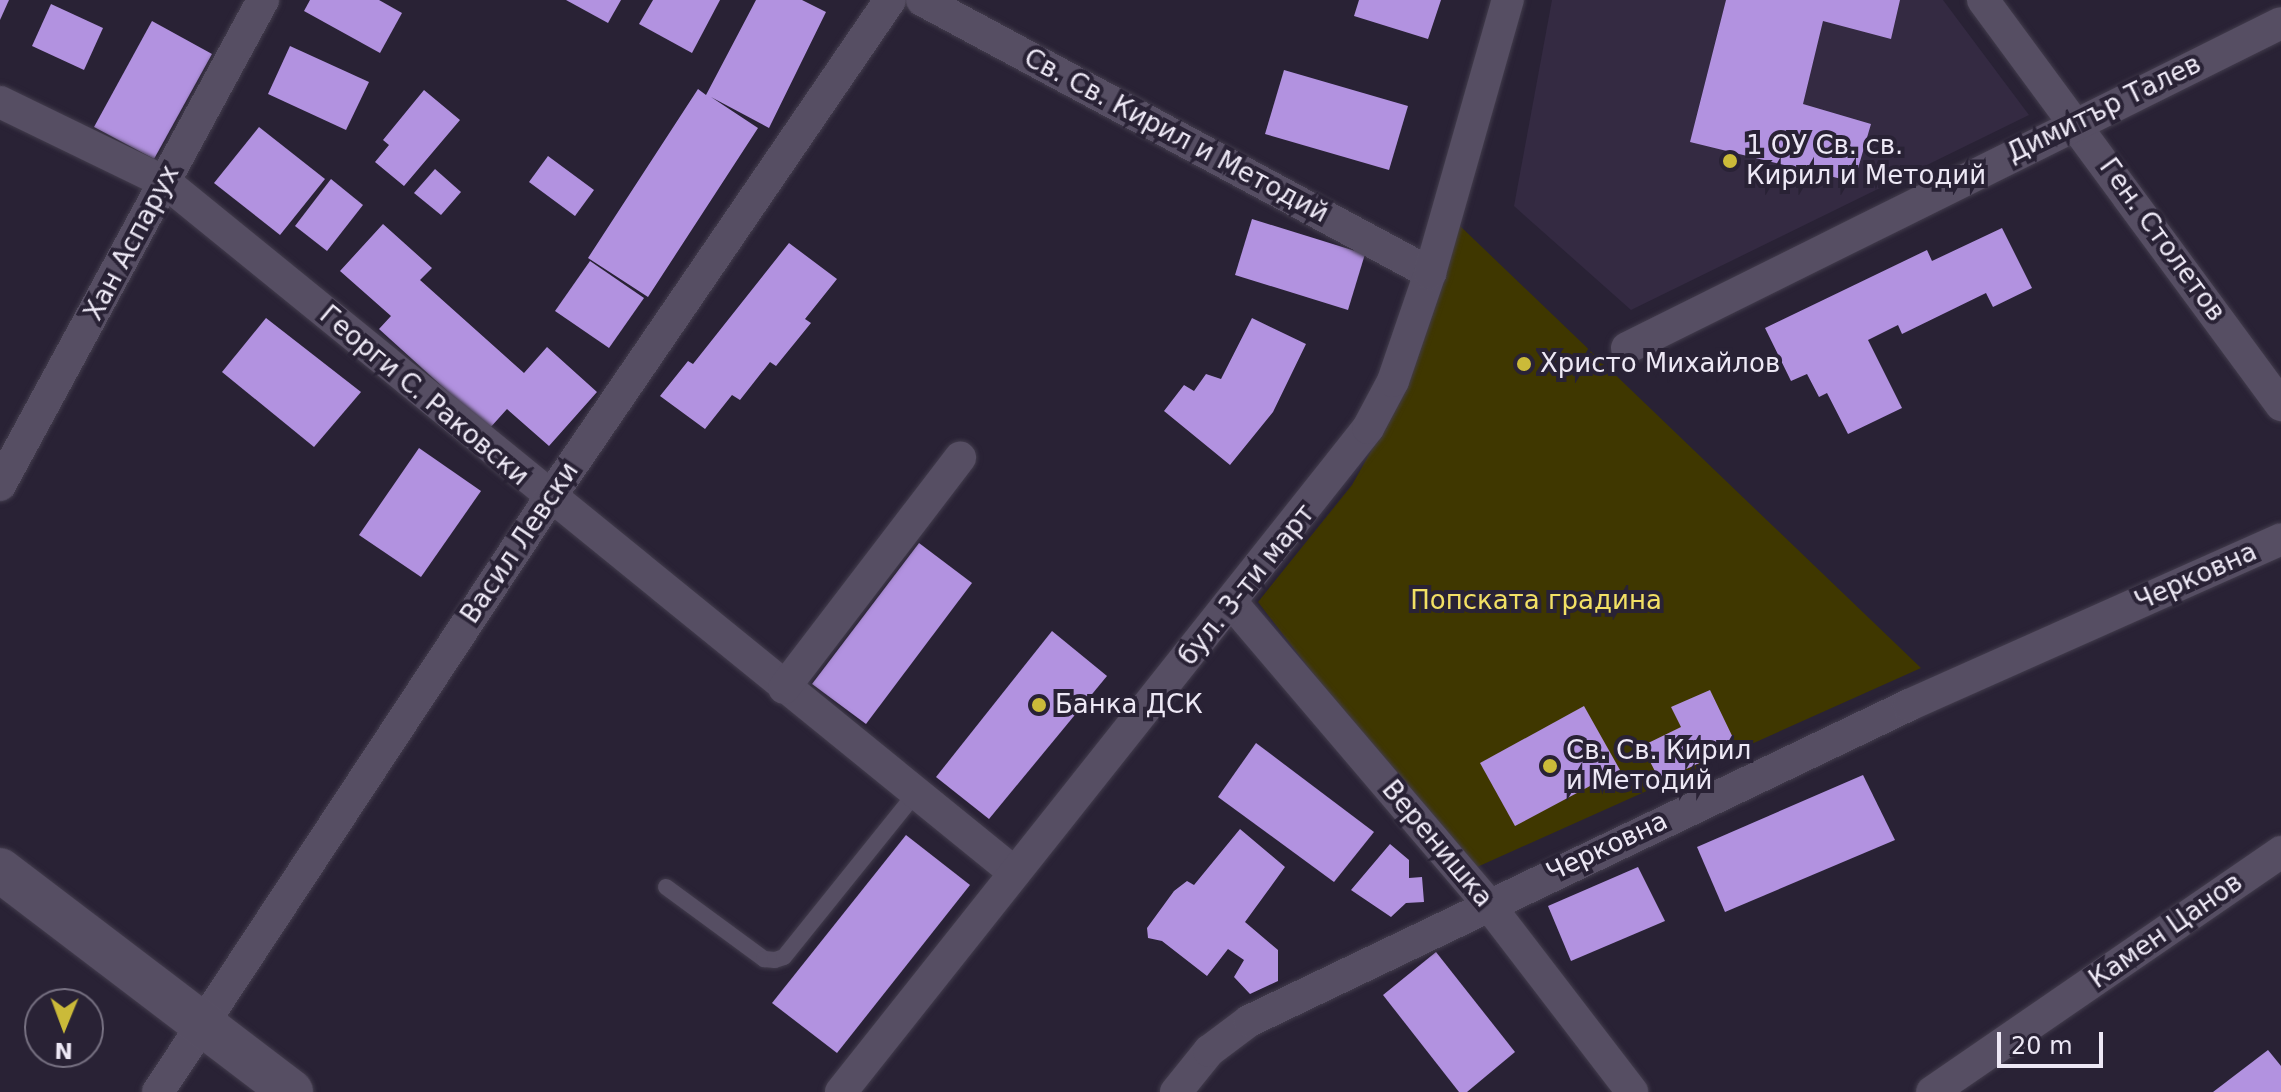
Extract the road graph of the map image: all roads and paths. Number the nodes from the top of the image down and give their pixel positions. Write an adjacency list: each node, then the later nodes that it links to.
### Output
1 (263, 0): 9 (street, Хан Аспарух)
2 (890, 0): 15 (street, Васил Левски)
3 (922, 0): 10 (street, Св. Св. Кирил и Методий)
4 (1508, 0): 10 (street, бул. 3-ти март)
5 (1983, 0): 8 (street, Ген. Столетов)
6 (2281, 23): 8 (street, Димитър Талев)
7 (0, 102): 9 (street, Георги С. Раковски)
8 (2077, 121): 11 (street, Димитър Талев); 12 (street, Ген. Столетов)
9 (165, 182): 14 (street, Хан Аспарух); 15 (street, Георги С. Раковски)
10 (1430, 273): 17 (street, бул. 3-ти март)
11 (1627, 348)
12 (2281, 405)
13 (960, 458): 18 (street)
14 (0, 485)
15 (549, 499): 18 (street, Георги С. Раковски); 25 (street, Васил Левски)
16 (2281, 539): 24 (street, Черковна)
17 (1232, 603): 22 (street, бул. 3-ти март); 24 (street, Веренишка)
18 (784, 688): 19 (street, Георги С. Раковски)
19 (915, 794): 22 (street, Георги С. Раковски); 23 (lane)
20 (2281, 852): 31 (street, Камен Цанов)
21 (0, 870): 25 (main road)
22 (1015, 873): 28 (street, бул. 3-ти март)
23 (666, 887)
24 (1488, 904): 29 (street, Черковна); 30 (street, Веренишка)
25 (205, 1023): 26 (street, Васил Левски); 27 (main road)
26 (158, 1092)
27 (291, 1092)
28 (841, 1092)
29 (1176, 1092)
30 (1632, 1092)
31 (1932, 1092)

